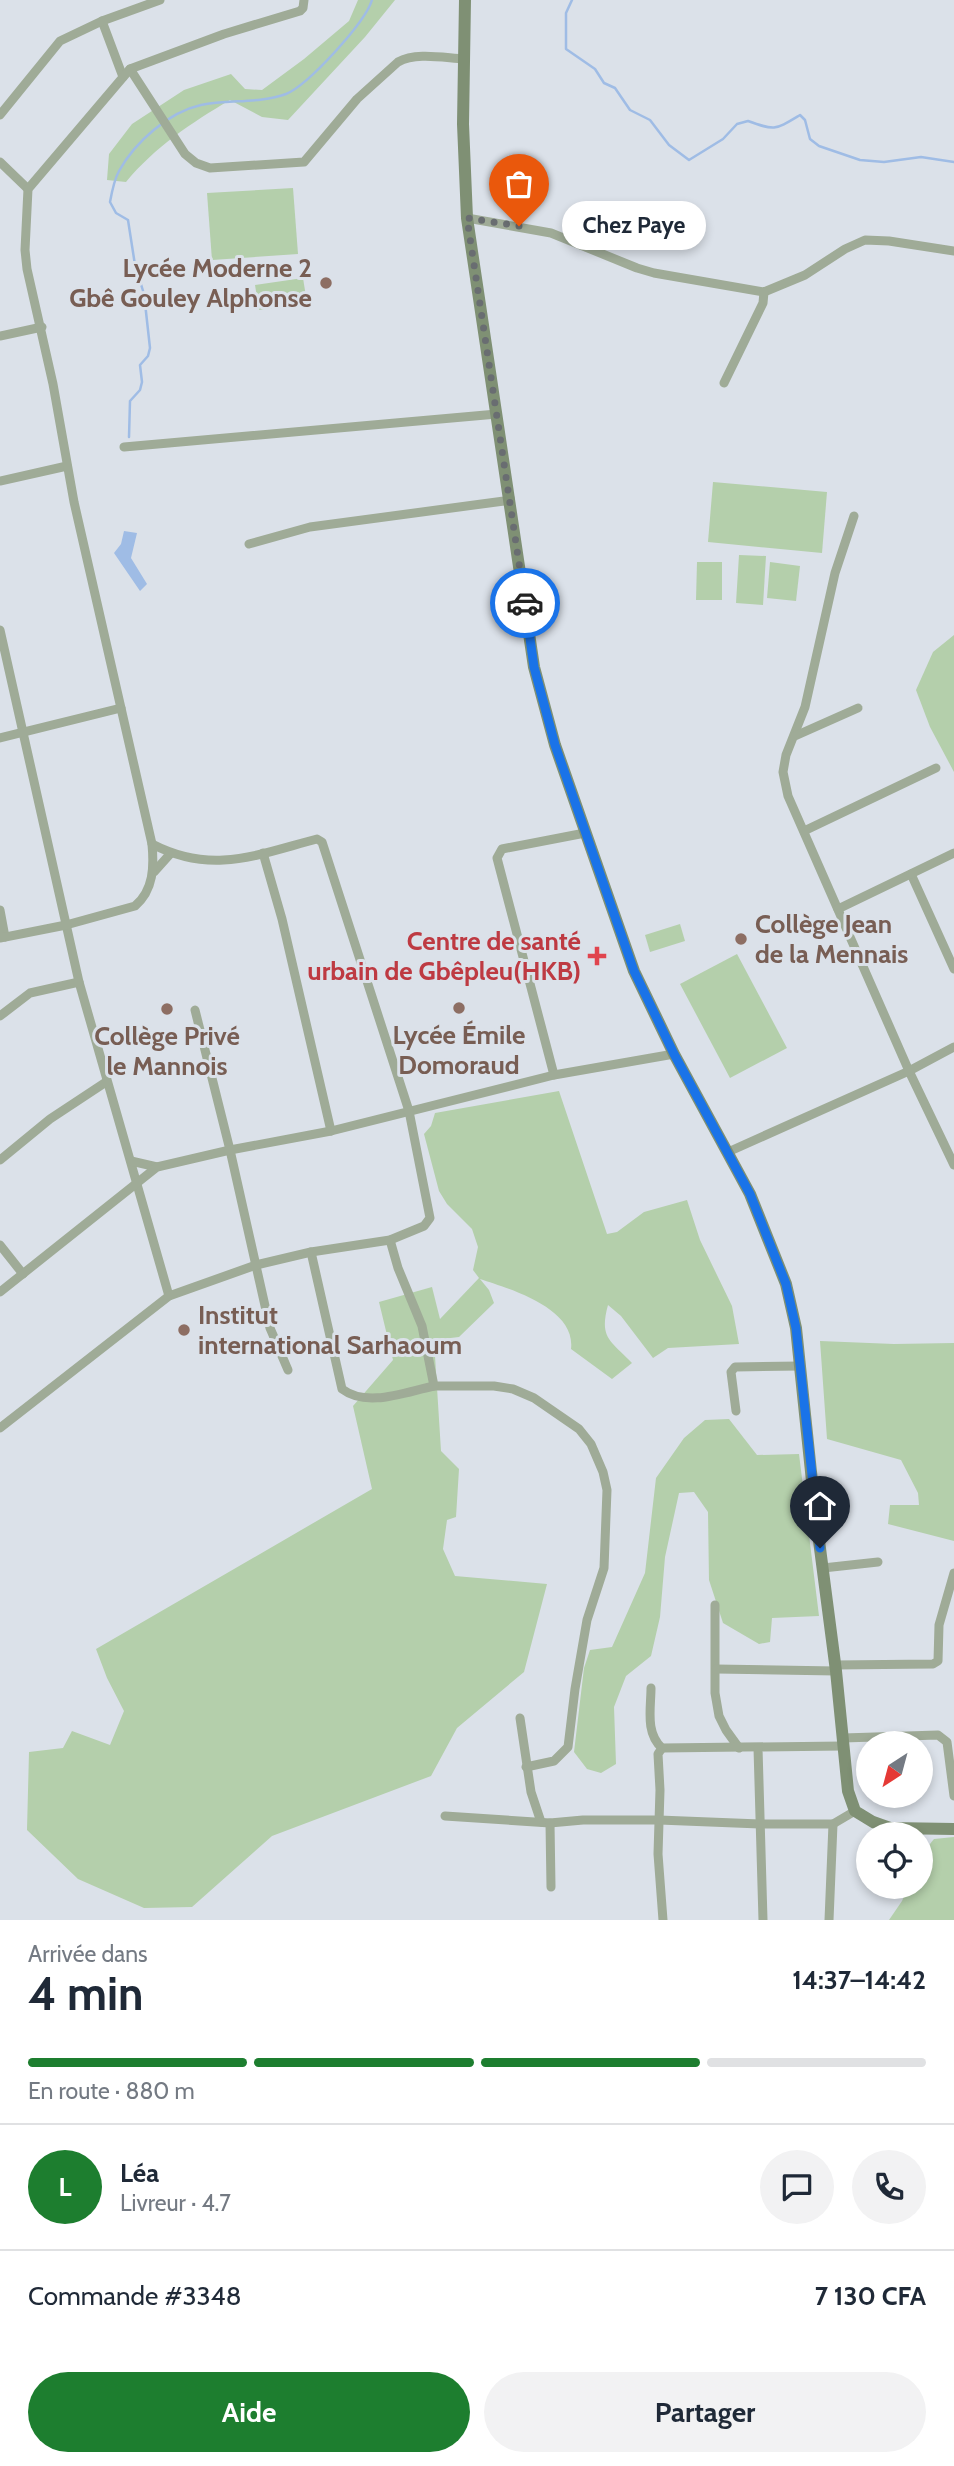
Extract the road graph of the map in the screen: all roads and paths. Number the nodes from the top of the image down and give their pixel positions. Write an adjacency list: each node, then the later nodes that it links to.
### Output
1 (160, 0): 4 (street)
2 (304, 0): 6 (street)
3 (465, 0): 5 (main road)
4 (102, 21): 7 (street); 8 (street)
5 (464, 59): 6 (street); 11 (main road)
6 (130, 69): 7 (street)
7 (122, 77): 10 (street)
8 (0, 115)
9 (0, 162): 10 (street)
10 (29, 189): 14 (street)
11 (467, 218): 13 (street); 17 (main road)
12 (954, 251): 13 (street)
13 (764, 292): 16 (street)
14 (42, 327): 15 (street); 19 (street)
15 (0, 336)
16 (724, 383)
17 (497, 414): 18 (street); 21 (main road)
18 (124, 447)
19 (67, 466): 20 (street); 25 (street)
20 (0, 481)
21 (508, 501): 23 (street); 32 (main road)
22 (854, 516): 28 (street)
23 (249, 544)
24 (0, 630): 27 (street)
25 (121, 708): 27 (street); 33 (street)
26 (858, 708): 28 (street)
27 (24, 733): 29 (street); 41 (street)
28 (794, 736): 31 (street)
29 (0, 738)
30 (936, 768): 31 (street)
31 (804, 831): 39 (street)
32 (585, 833): 48 (main road); 50 (street)
33 (152, 844): 34 (street); 37 (street)
34 (171, 853): 35 (street); 37 (street)
35 (263, 853): 52 (street); 53 (street)
36 (954, 853): 38 (street)
37 (155, 872): 41 (street)
38 (911, 874): 39 (street); 43 (street)
39 (838, 909): 49 (street)
40 (0, 910): 42 (street)
41 (66, 925): 42 (street); 44 (street)
42 (3, 937)
43 (954, 970)
44 (79, 982): 46 (street); 51 (street)
45 (195, 1010): 54 (street)
46 (0, 1016)
47 (954, 1047): 49 (street)
48 (674, 1054): 50 (street); 55 (main road)
49 (909, 1071): 55 (street); 58 (street)
50 (554, 1075): 52 (street)
51 (106, 1082): 56 (street); 57 (street)
52 (409, 1111): 53 (street); 61 (street)
53 (331, 1131): 54 (street)
54 (230, 1150): 59 (street); 64 (street)
55 (727, 1152): 68 (main road)
56 (0, 1160)
57 (131, 1161): 59 (street); 60 (street)
58 (954, 1165)
59 (157, 1167): 60 (street)
60 (138, 1183): 65 (street); 67 (street)
61 (390, 1240): 63 (street); 70 (street)
62 (0, 1245): 65 (street)
63 (311, 1252): 64 (street); 70 (street)
64 (256, 1265): 67 (street); 69 (street)
65 (23, 1274): 66 (street)
66 (0, 1292)
67 (169, 1296): 72 (street)
68 (800, 1366): 71 (street); 74 (main road)
69 (288, 1370)
70 (434, 1386): 85 (street)
71 (736, 1411)
72 (1, 1424)
73 (878, 1562): 74 (street)
74 (823, 1567): 77 (main road)
75 (954, 1573): 77 (street)
76 (715, 1605): 78 (street)
77 (836, 1668): 78 (street); 81 (main road)
78 (716, 1669): 83 (street)
79 (651, 1688): 82 (street)
80 (520, 1718): 85 (street)
81 (843, 1742): 84 (street); 86 (street); 87 (main road)
82 (662, 1748): 83 (street); 89 (street)
83 (739, 1748): 84 (street)
84 (758, 1748): 91 (street)
85 (526, 1768): 90 (street)
86 (954, 1796)
87 (855, 1811): 92 (street); 93 (main road)
88 (445, 1816): 90 (street)
89 (659, 1820): 90 (street); 91 (street); 95 (street)
90 (546, 1823): 94 (street)
91 (760, 1824): 92 (street); 96 (street)
92 (833, 1824): 97 (street)
93 (954, 1829)
94 (551, 1887)
95 (663, 1920)
96 (763, 1920)
97 (829, 1920)

